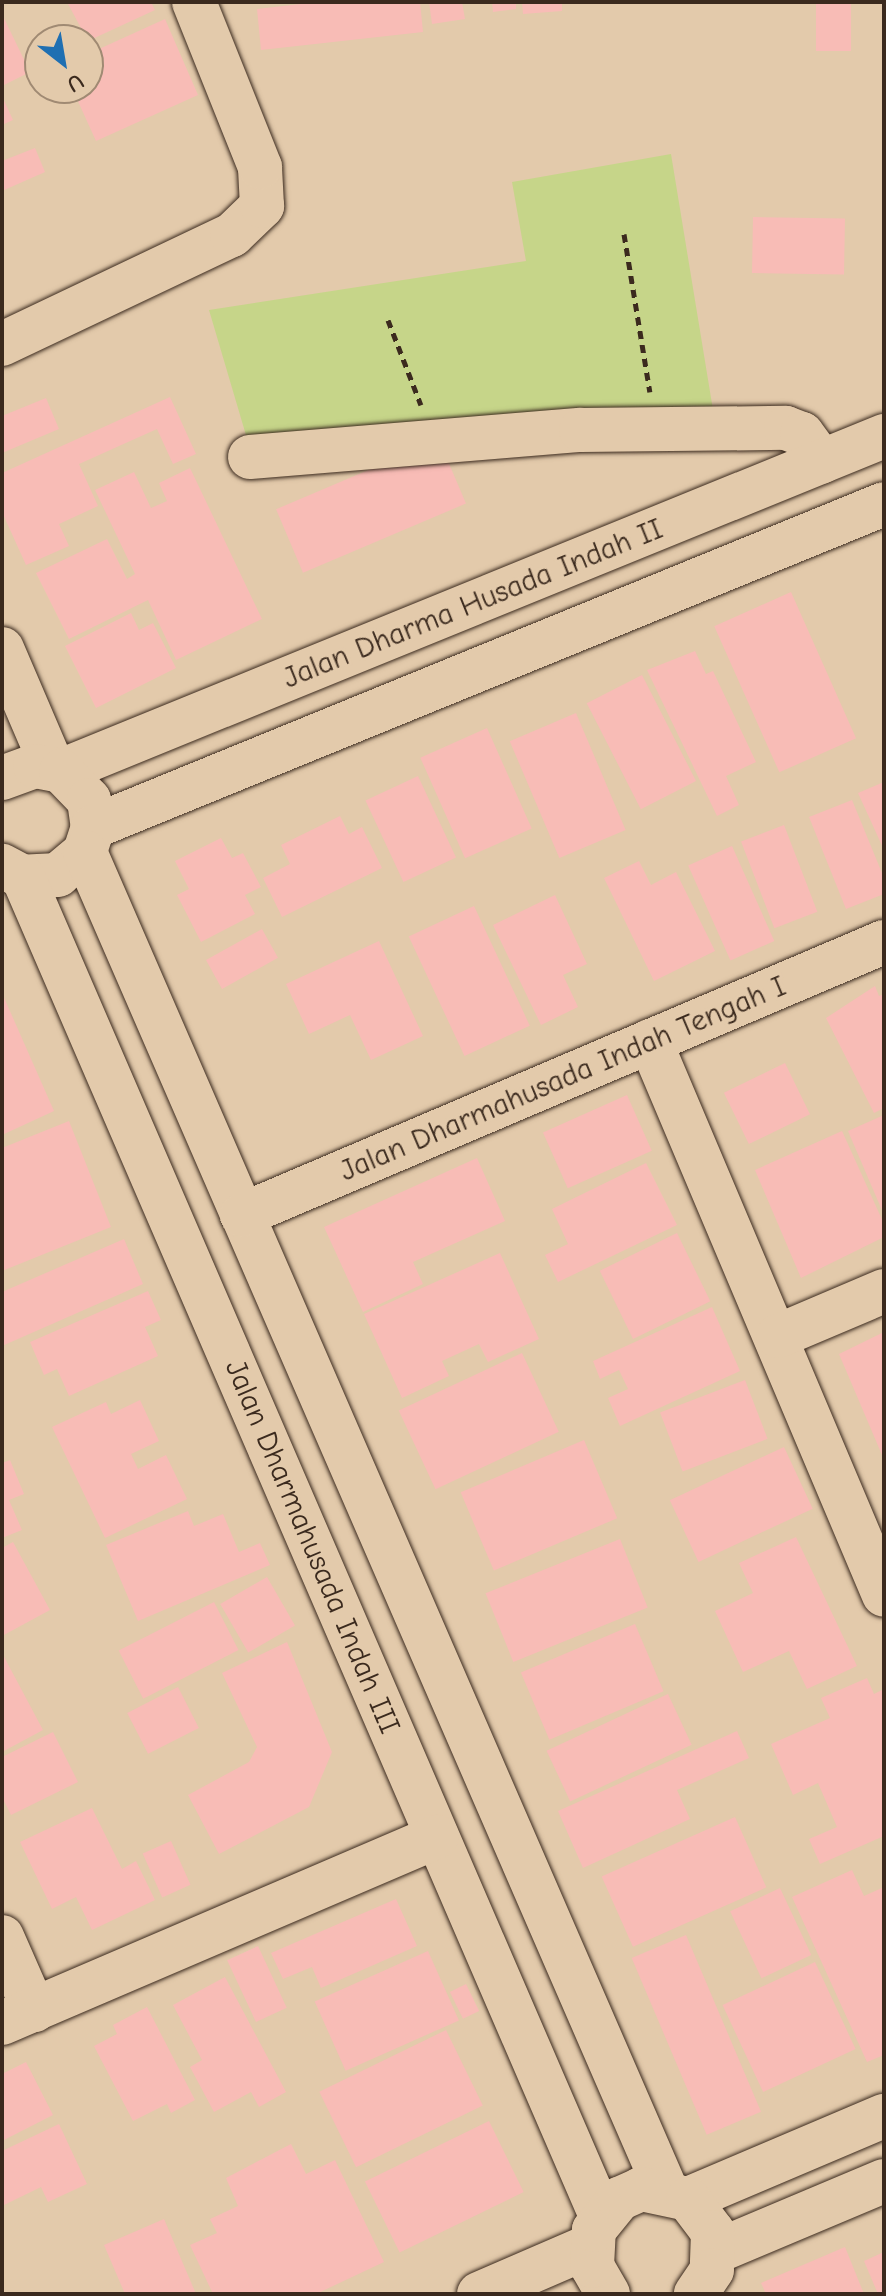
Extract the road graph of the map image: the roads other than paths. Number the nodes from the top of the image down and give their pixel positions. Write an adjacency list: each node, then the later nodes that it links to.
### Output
1 (194, 2): 2 (street)
2 (2, 344)
3 (884, 436): 5 (street, Jalan Dharma Husada Indah II)
4 (250, 457): 5 (street)
5 (822, 462): 8 (street, Jalan Dharma Husada Indah II)
6 (884, 504): 10 (street, Jalan Dharma Husada Indah II)
7 (2, 649): 8 (street)
8 (57, 770): 9 (street, Jalan Dharma Husada Indah II); 10 (street)
9 (2, 778)
10 (89, 840): 11 (street, Jalan Dharma Husada Indah II); 14 (street)
11 (8, 870): 18 (street, Jalan Dharmahusada Indah III)
12 (884, 942): 13 (street, Jalan Dharmahusada Indah Tengah I)
13 (650, 1041): 14 (street, Jalan Dharmahusada Indah Tengah I); 16 (street)
14 (242, 1215): 23 (street)
15 (884, 1291): 16 (street)
16 (778, 1336): 17 (street)
17 (884, 1595)
18 (437, 1837): 20 (street); 24 (street, Jalan Dharmahusada Indah III)
19 (2, 1937): 20 (street)
20 (18, 2017)
21 (884, 2116): 23 (street)
22 (884, 2181): 25 (street)
23 (677, 2194): 24 (street); 25 (street)
24 (596, 2231): 26 (street); 27 (street, Jalan Dharmahusada Indah III)
25 (705, 2282)
26 (479, 2294)
27 (608, 2294)

